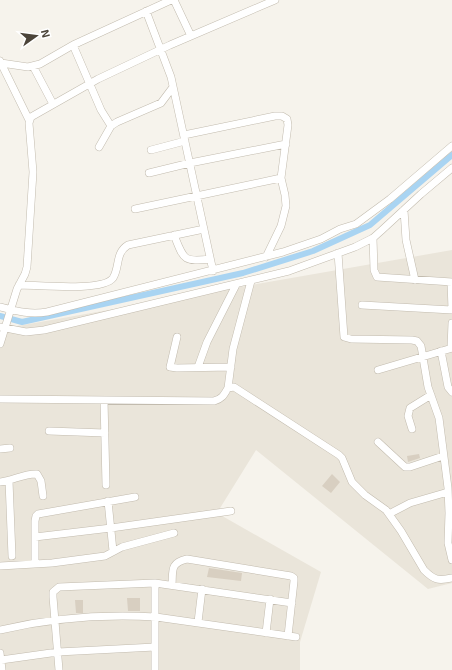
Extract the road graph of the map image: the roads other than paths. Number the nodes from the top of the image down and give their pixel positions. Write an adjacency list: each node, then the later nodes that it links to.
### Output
1 (171, 0): 4 (street)
2 (174, 0): 5 (street)
3 (275, 0): 5 (street)
4 (146, 12): 6 (street); 7 (street)
5 (191, 36): 7 (street)
6 (73, 46): 9 (street); 10 (street)
7 (161, 49): 10 (street); 11 (street)
8 (1, 62): 9 (street); 13 (street)
9 (33, 66): 12 (street)
10 (90, 83): 12 (street); 14 (street)
11 (173, 88): 14 (street); 15 (street)
12 (53, 104): 13 (street)
13 (29, 120): 37 (street)
14 (111, 126): 18 (street)
15 (184, 138): 16 (street); 19 (street); 20 (street)
16 (286, 144): 20 (street); 23 (street)
17 (452, 146): 31 (street)
18 (99, 147)
19 (151, 150)
20 (190, 163): 22 (street); 24 (street)
21 (452, 168): 26 (street)
22 (149, 173)
23 (281, 178): 24 (street); 31 (street)
24 (197, 195): 25 (street); 27 (street)
25 (135, 209)
26 (404, 210): 29 (street); 34 (street)
27 (204, 229): 28 (street); 32 (street)
28 (174, 235): 32 (street); 37 (street)
29 (372, 238): 30 (street); 34 (street)
30 (338, 253): 35 (street); 49 (street)
31 (266, 257): 33 (street)
32 (210, 259): 33 (street)
33 (213, 271): 42 (street)
34 (415, 280): 36 (street)
35 (251, 281): 38 (street); 51 (street)
36 (452, 282): 41 (street)
37 (19, 285): 42 (street)
38 (236, 285): 44 (street); 50 (street)
39 (362, 305): 41 (street)
40 (0, 306): 42 (street)
41 (452, 310)
42 (11, 312): 44 (street)
43 (452, 323): 47 (street)
44 (4, 327): 46 (street)
45 (177, 337): 50 (street)
46 (0, 344)
47 (452, 348): 48 (street)
48 (441, 351): 49 (street); 54 (street)
49 (423, 357): 52 (street); 55 (street)
50 (198, 367): 51 (street)
51 (231, 367): 53 (street)
52 (378, 370)
53 (228, 388): 57 (street); 73 (street)
54 (452, 392)
55 (431, 395): 58 (street); 64 (street)
56 (0, 399): 57 (street)
57 (104, 400): 60 (street)
58 (412, 429)
59 (49, 431): 60 (street)
60 (104, 433): 67 (street)
61 (378, 442): 64 (street)
62 (10, 448): 63 (street)
63 (0, 449)
64 (443, 456): 68 (street)
65 (9, 481): 66 (street); 69 (street); 78 (street)
66 (0, 482)
67 (106, 485)
68 (448, 492): 73 (street); 79 (street)
69 (42, 496)
70 (135, 497): 71 (street)
71 (108, 501): 74 (street); 76 (street)
72 (231, 511): 74 (street)
73 (389, 514): 82 (street)
74 (111, 528): 76 (street); 77 (street)
75 (174, 533): 77 (street)
76 (35, 537): 80 (street)
77 (113, 551): 80 (street)
78 (12, 556)
79 (452, 560)
80 (35, 564): 81 (street)
81 (0, 566)
82 (452, 578)
83 (155, 583): 84 (street); 88 (street); 89 (street)
84 (172, 585): 85 (street); 87 (street)
85 (202, 589): 86 (street); 90 (street)
86 (270, 600): 87 (street); 92 (street)
87 (292, 603): 92 (street)
88 (156, 617): 89 (street); 90 (street); 93 (street)
89 (55, 620): 91 (street); 94 (street)
90 (198, 622): 92 (street)
91 (0, 630)
92 (266, 633)
93 (155, 648): 94 (street); 98 (street)
94 (58, 652): 95 (street); 97 (street)
95 (0, 656): 96 (street)
96 (2, 670)
97 (59, 670)
98 (155, 670)

